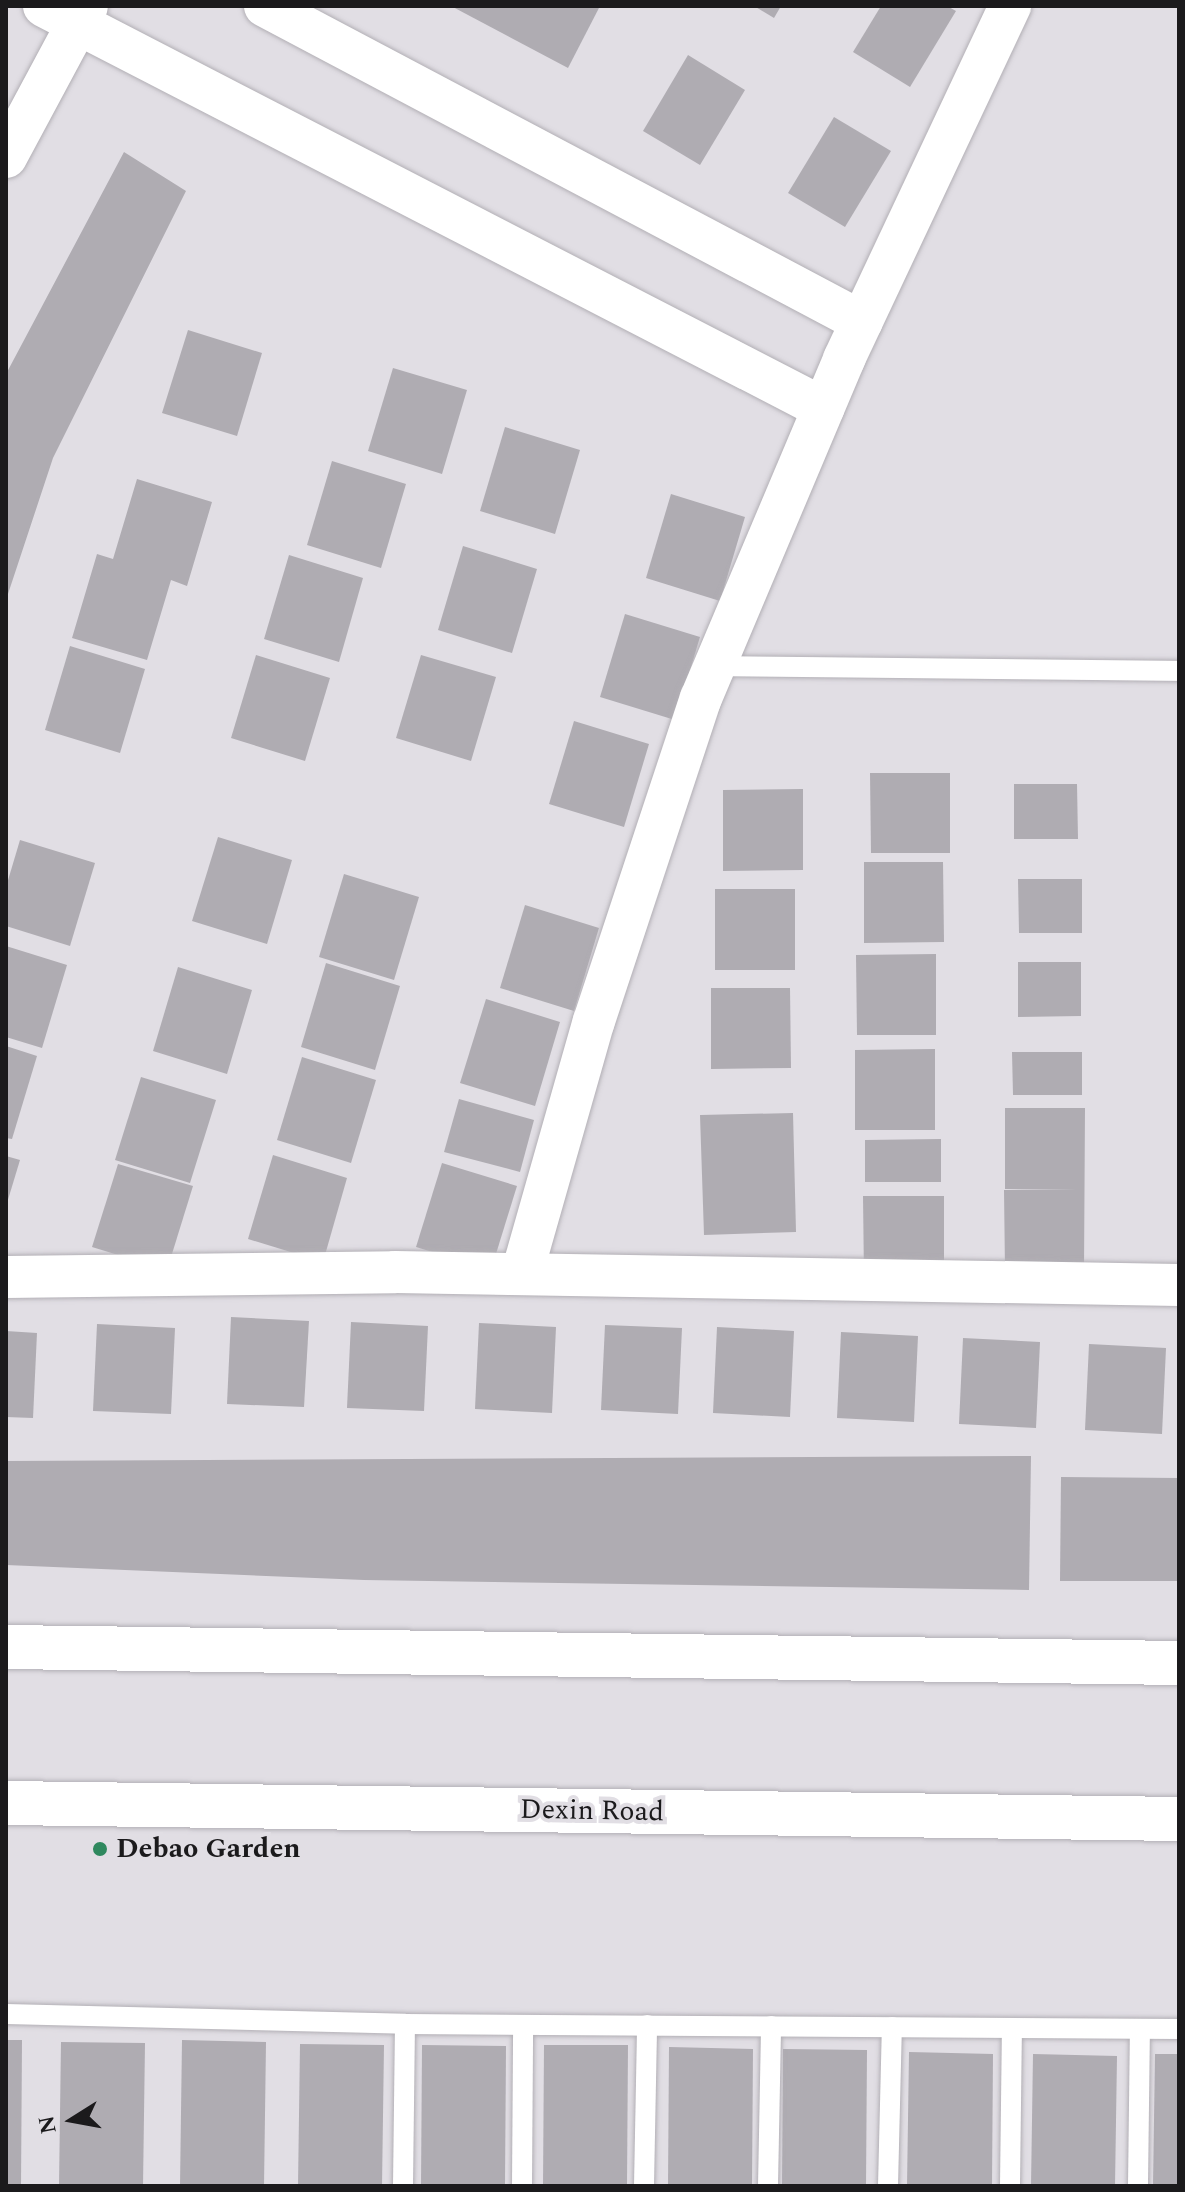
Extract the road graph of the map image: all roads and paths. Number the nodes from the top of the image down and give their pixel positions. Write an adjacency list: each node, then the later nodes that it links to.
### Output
1 (265, 6): 5 (street)
2 (1010, 6): 5 (street)
3 (69, 12): 4 (street); 6 (street)
4 (6, 157)
5 (862, 322): 6 (street)
6 (823, 408): 7 (street)
7 (715, 666): 8 (lane); 9 (street)
8 (1179, 671)
9 (522, 1273): 10 (street); 11 (street)
10 (6, 1277)
11 (1179, 1285)
12 (6, 1647): 13 (main road)
13 (1179, 1663)
14 (6, 1803): 15 (main road, Dexin Road)
15 (1179, 1819)
16 (6, 2014): 17 (lane)
17 (405, 2024): 18 (lane); 25 (lane)
18 (523, 2025): 19 (lane); 26 (lane)
19 (647, 2025): 20 (lane); 27 (lane)
20 (771, 2026): 21 (lane); 28 (lane)
21 (892, 2027): 22 (lane); 29 (lane)
22 (1012, 2028): 23 (lane); 30 (lane)
23 (1140, 2029): 24 (lane); 31 (lane)
24 (1179, 2029)
25 (403, 2186)
26 (522, 2186)
27 (644, 2186)
28 (768, 2186)
29 (888, 2186)
30 (1010, 2186)
31 (1138, 2186)

